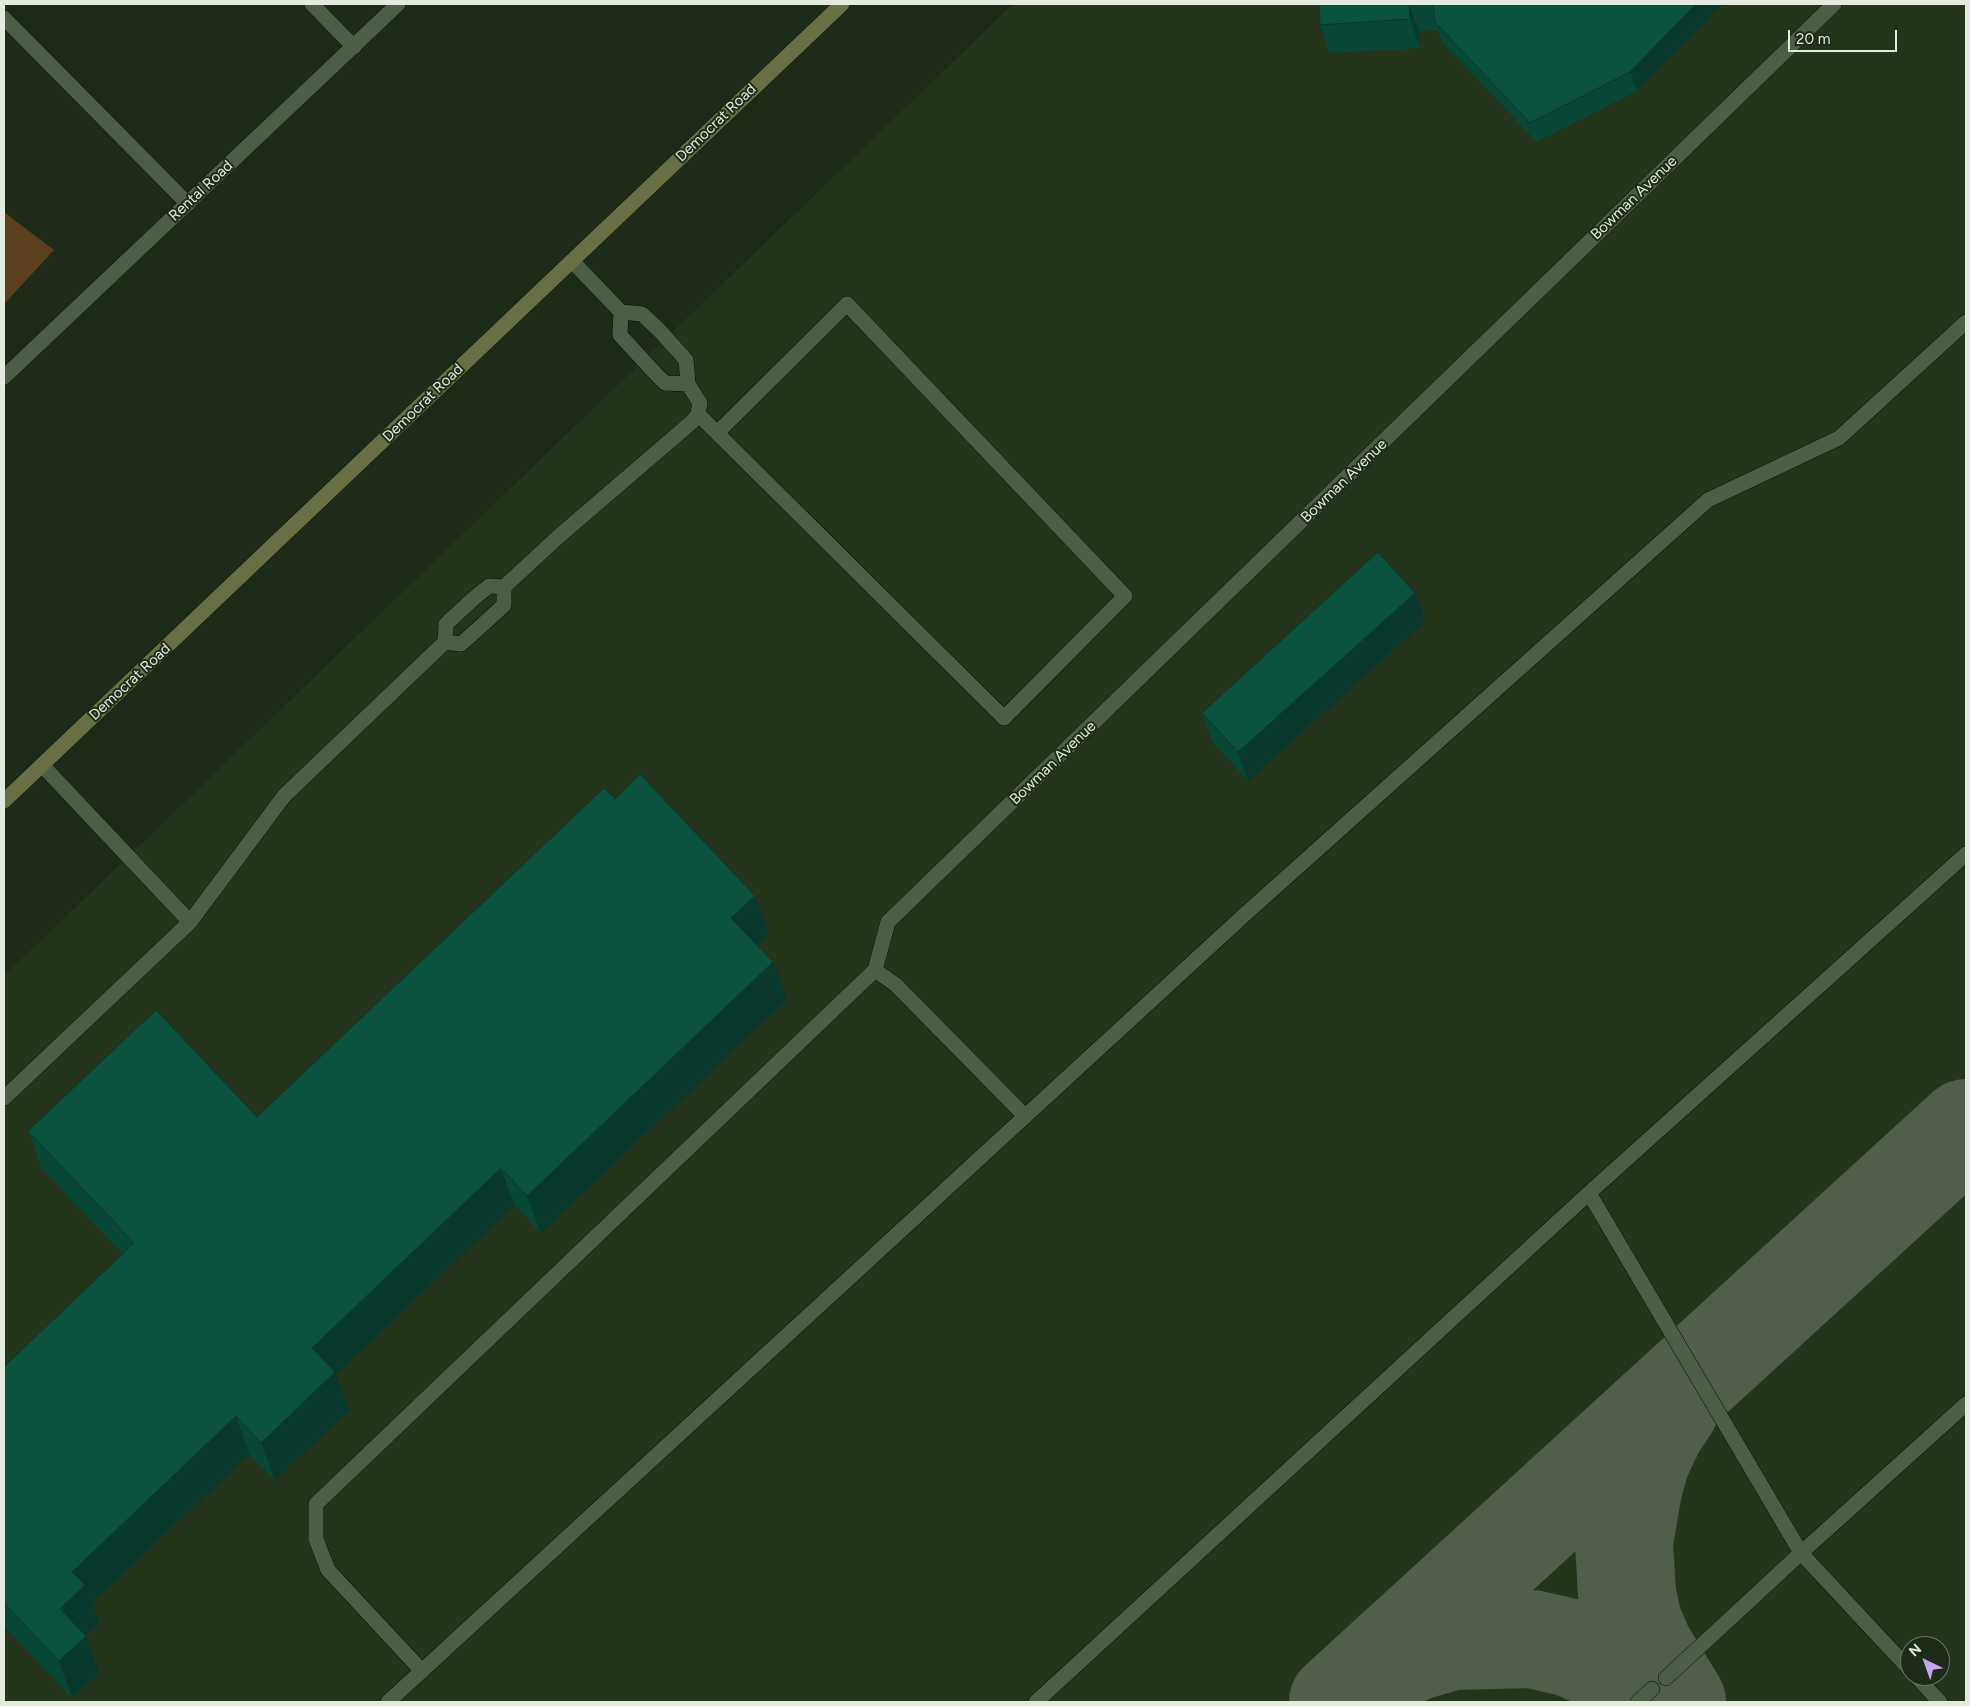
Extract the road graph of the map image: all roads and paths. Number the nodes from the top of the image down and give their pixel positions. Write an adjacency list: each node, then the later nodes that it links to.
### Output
1 (312, 4): 6 (street)
2 (398, 4): 6 (street, Rental Road)
3 (842, 4): 8 (main road, Democrat Road)
4 (1834, 4): 21 (street, Bowman Avenue)
5 (4, 18): 7 (street)
6 (354, 46): 7 (street, Rental Road)
7 (188, 204): 11 (street, Rental Road)
8 (572, 262): 9 (street); 17 (main road, Democrat Road)
9 (621, 312): 12 (street); 12 (street)
10 (1966, 322): 23 (street)
11 (4, 377)
12 (688, 384): 13 (street)
13 (698, 414): 14 (street); 15 (street)
14 (717, 433): 14 (street)
15 (504, 588): 16 (street); 16 (street)
16 (445, 642): 20 (street)
17 (42, 765): 18 (main road, Democrat Road); 20 (street)
18 (4, 801)
19 (1966, 854): 24 (street)
20 (190, 922): 22 (street)
21 (875, 970): 23 (street); 28 (street)
22 (4, 1098)
23 (1025, 1116): 28 (street)
24 (1590, 1193): 26 (street); 33 (street)
25 (1966, 1404): 26 (street)
26 (1800, 1553): 27 (street); 29 (street)
27 (1900, 1659)
28 (422, 1671): 32 (street)
29 (1666, 1678)
30 (1925, 1686): 35 (street)
31 (1652, 1689): 34 (street)
32 (388, 1702)
33 (1036, 1702)
34 (1638, 1702)
35 (1940, 1702)

